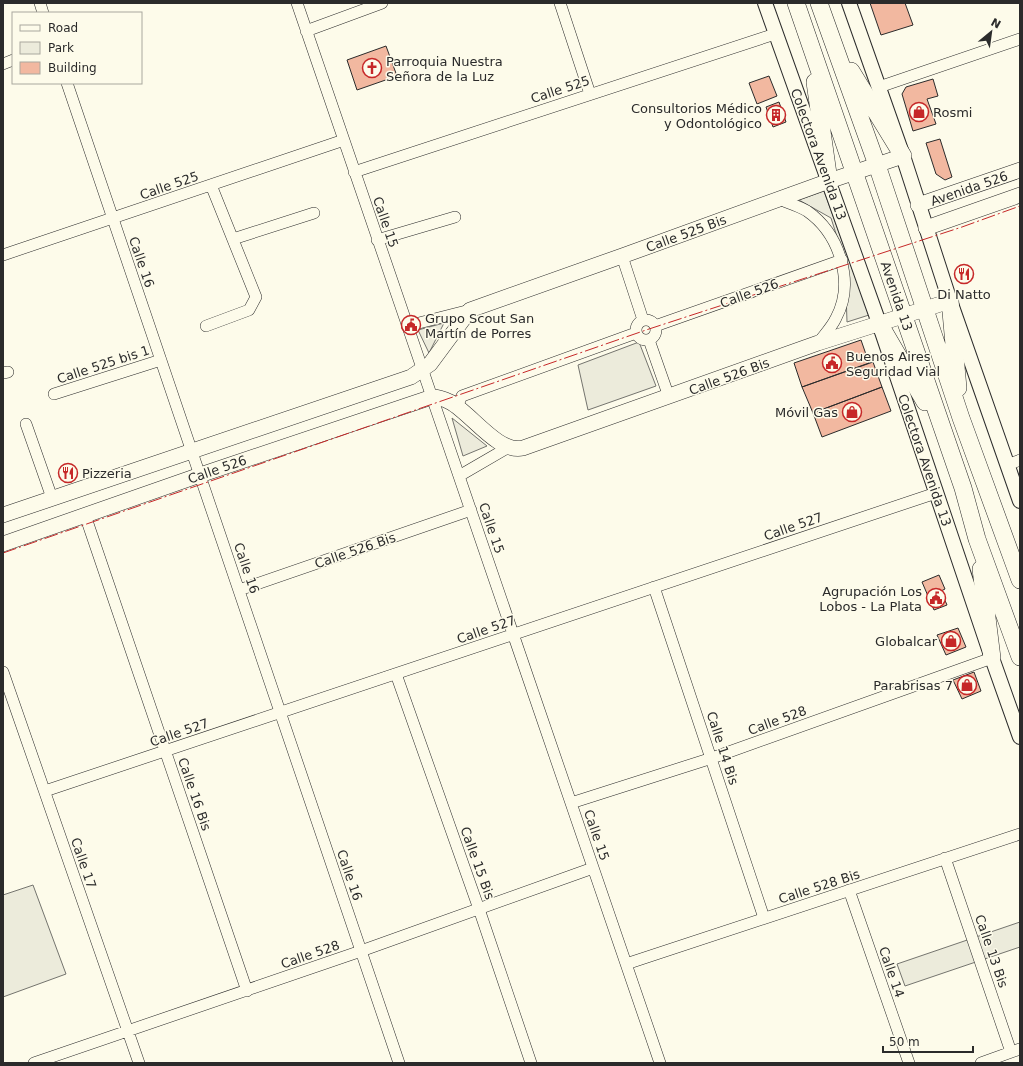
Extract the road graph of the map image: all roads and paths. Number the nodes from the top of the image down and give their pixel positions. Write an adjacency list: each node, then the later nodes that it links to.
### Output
1 (297, 3): 8 (street, Calle 15)
2 (382, 3): 8 (street)
3 (560, 3): 15 (street)
4 (765, 3): 9 (street, Colectora Avenida 13)
5 (796, 3): 12 (main road, Avenida 13)
6 (819, 3): 10 (main road, Avenida 13)
7 (849, 3): 14 (street)
8 (306, 31): 16 (street, Calle 15)
9 (775, 34): 15 (street, Calle 525); 22 (street, Colectora Avenida 13)
10 (830, 37): 17 (main road); 18 (main road, Avenida 13)
11 (1020, 39): 14 (street)
12 (809, 44): 21 (main road, Avenida 13); 22 (main road)
13 (67, 84): 29 (street, Calle 16)
14 (879, 87): 17 (street)
15 (590, 94): 20 (street, Calle 525)
16 (344, 140): 20 (street, Calle 15); 23 (street, Calle 525)
17 (902, 156): 18 (main road, Calle 525 Bis); 26 (street)
18 (878, 165): 21 (main road, Calle 525 Bis); 37 (main road, Avenida 13)
19 (1020, 170): 26 (main road, Avenida 526)
20 (354, 172): 32 (street, Calle 15)
21 (854, 172): 22 (main road, Calle 525 Bis); 39 (main road, Avenida 13)
22 (829, 181): 25 (main road, Calle 525 Bis); 41 (street, Colectora Avenida 13)
23 (211, 185): 29 (street, Calle 525); 31 (street)
24 (1020, 195): 30 (main road, Avenida 526)
25 (779, 199): 34 (main road, Calle 525 Bis); 35 (street)
26 (918, 205): 30 (street)
27 (314, 213): 31 (street)
28 (455, 217): 32 (street)
29 (113, 218): 33 (street, Calle 525); 48 (street, Calle 16)
30 (926, 228): 36 (street)
31 (233, 239): 42 (street)
32 (377, 240): 43 (street, Calle 15)
33 (3, 255)
34 (622, 256): 38 (main road, Calle 525 Bis); 40 (street)
35 (842, 260): 44 (street, Calle 526); 47 (street)
36 (950, 301): 37 (main road, Calle 526 Bis); 54 (main road); 59 (street)
37 (924, 309): 39 (main road, Calle 526 Bis); 54 (main road, Avenida 13)
38 (470, 310): 43 (street, Calle 525 Bis); 49 (main road)
39 (904, 316): 41 (main road, Calle 526 Bis); 56 (main road, Avenida 13)
40 (643, 320): 44 (street); 45 (street)
41 (879, 323): 47 (main road, Calle 526 Bis); 56 (main road); 62 (street, Colectora Avenida 13)
42 (206, 326)
43 (407, 326): 49 (street, Calle 15)
44 (655, 326): 46 (street)
45 (636, 333): 46 (street); 53 (street)
46 (649, 340): 52 (street)
47 (818, 343): 52 (main road, Calle 526 Bis)
48 (161, 360): 50 (street, Calle 525 bis 1); 58 (street, Calle 16)
49 (422, 369): 51 (street, Calle 15); 58 (main road, Calle 526)
50 (54, 394)
51 (432, 397): 53 (main road); 60 (main road, Calle 526); 61 (street, Calle 15)
52 (669, 397): 57 (main road, Calle 526 Bis)
53 (457, 406): 57 (main road)
54 (961, 418): 68 (main road, Avenida 13)
55 (26, 424): 63 (street)
56 (944, 435): 69 (main road, Avenida 13)
57 (509, 447): 61 (street, Calle 526 Bis)
58 (192, 450): 60 (street, Calle 16); 63 (main road, Calle 526)
59 (1014, 462): 64 (street)
60 (200, 475): 67 (main road, Calle 526); 74 (street, Calle 16)
61 (459, 476): 65 (street, Calle 15)
62 (936, 493): 73 (street, Calle 527); 77 (street, Colectora Avenida 13)
63 (52, 498): 66 (main road, Calle 526)
64 (1020, 501)
65 (471, 510): 74 (street, Calle 526 Bis); 75 (street, Calle 15)
66 (3, 515)
67 (84, 515): 70 (main road, Calle 526); 83 (street, Calle 16 Bis)
68 (1000, 527): 71 (main road); 72 (main road, Avenida 13)
69 (977, 539): 76 (main road, Avenida 13); 77 (main road)
70 (3, 544)
71 (1020, 558)
72 (1020, 580)
73 (654, 587): 75 (street, Calle 527); 84 (street, Calle 14 Bis)
74 (239, 590): 80 (street, Calle 16)
75 (513, 634): 79 (street, Calle 527); 86 (street, Calle 15)
76 (1020, 657)
77 (992, 658): 81 (street, Colectora Avenida 13); 84 (street, Calle 528)
78 (3, 672): 85 (street, Calle 17)
79 (396, 674): 80 (street, Calle 527); 91 (street, Calle 15 Bis)
80 (280, 712): 83 (street, Calle 527); 93 (street, Calle 16)
81 (1018, 721): 82 (street, Colectora Avenida 13)
82 (1020, 737)
83 (166, 751): 85 (street, Calle 527); 95 (street, Calle 16 Bis)
84 (712, 758): 86 (street, Calle 528); 92 (street, Calle 14 Bis)
85 (45, 791): 96 (street, Calle 17)
86 (571, 803): 89 (street, Calle 15)
87 (1020, 834): 88 (street, Calle 528 Bis)
88 (945, 858): 90 (street, Calle 528 Bis); 97 (street, Calle 13 Bis)
89 (593, 868): 91 (street, Calle 528); 94 (street, Calle 15)
90 (850, 890): 92 (street, Calle 528 Bis); 103 (street, Calle 14)
91 (479, 909): 93 (street, Calle 528); 101 (street, Calle 15 Bis)
92 (764, 918): 94 (street, Calle 528 Bis)
93 (361, 952): 95 (street, Calle 528); 100 (street, Calle 16)
94 (626, 964): 102 (street, Calle 15)
95 (247, 991): 96 (street, Calle 528)
96 (129, 1032): 98 (street, Calle 528); 99 (street, Calle 17)
97 (1016, 1050): 104 (street)
98 (34, 1063)
99 (139, 1063)
100 (399, 1063)
101 (531, 1063)
102 (660, 1063)
103 (909, 1063)
104 (981, 1063)

